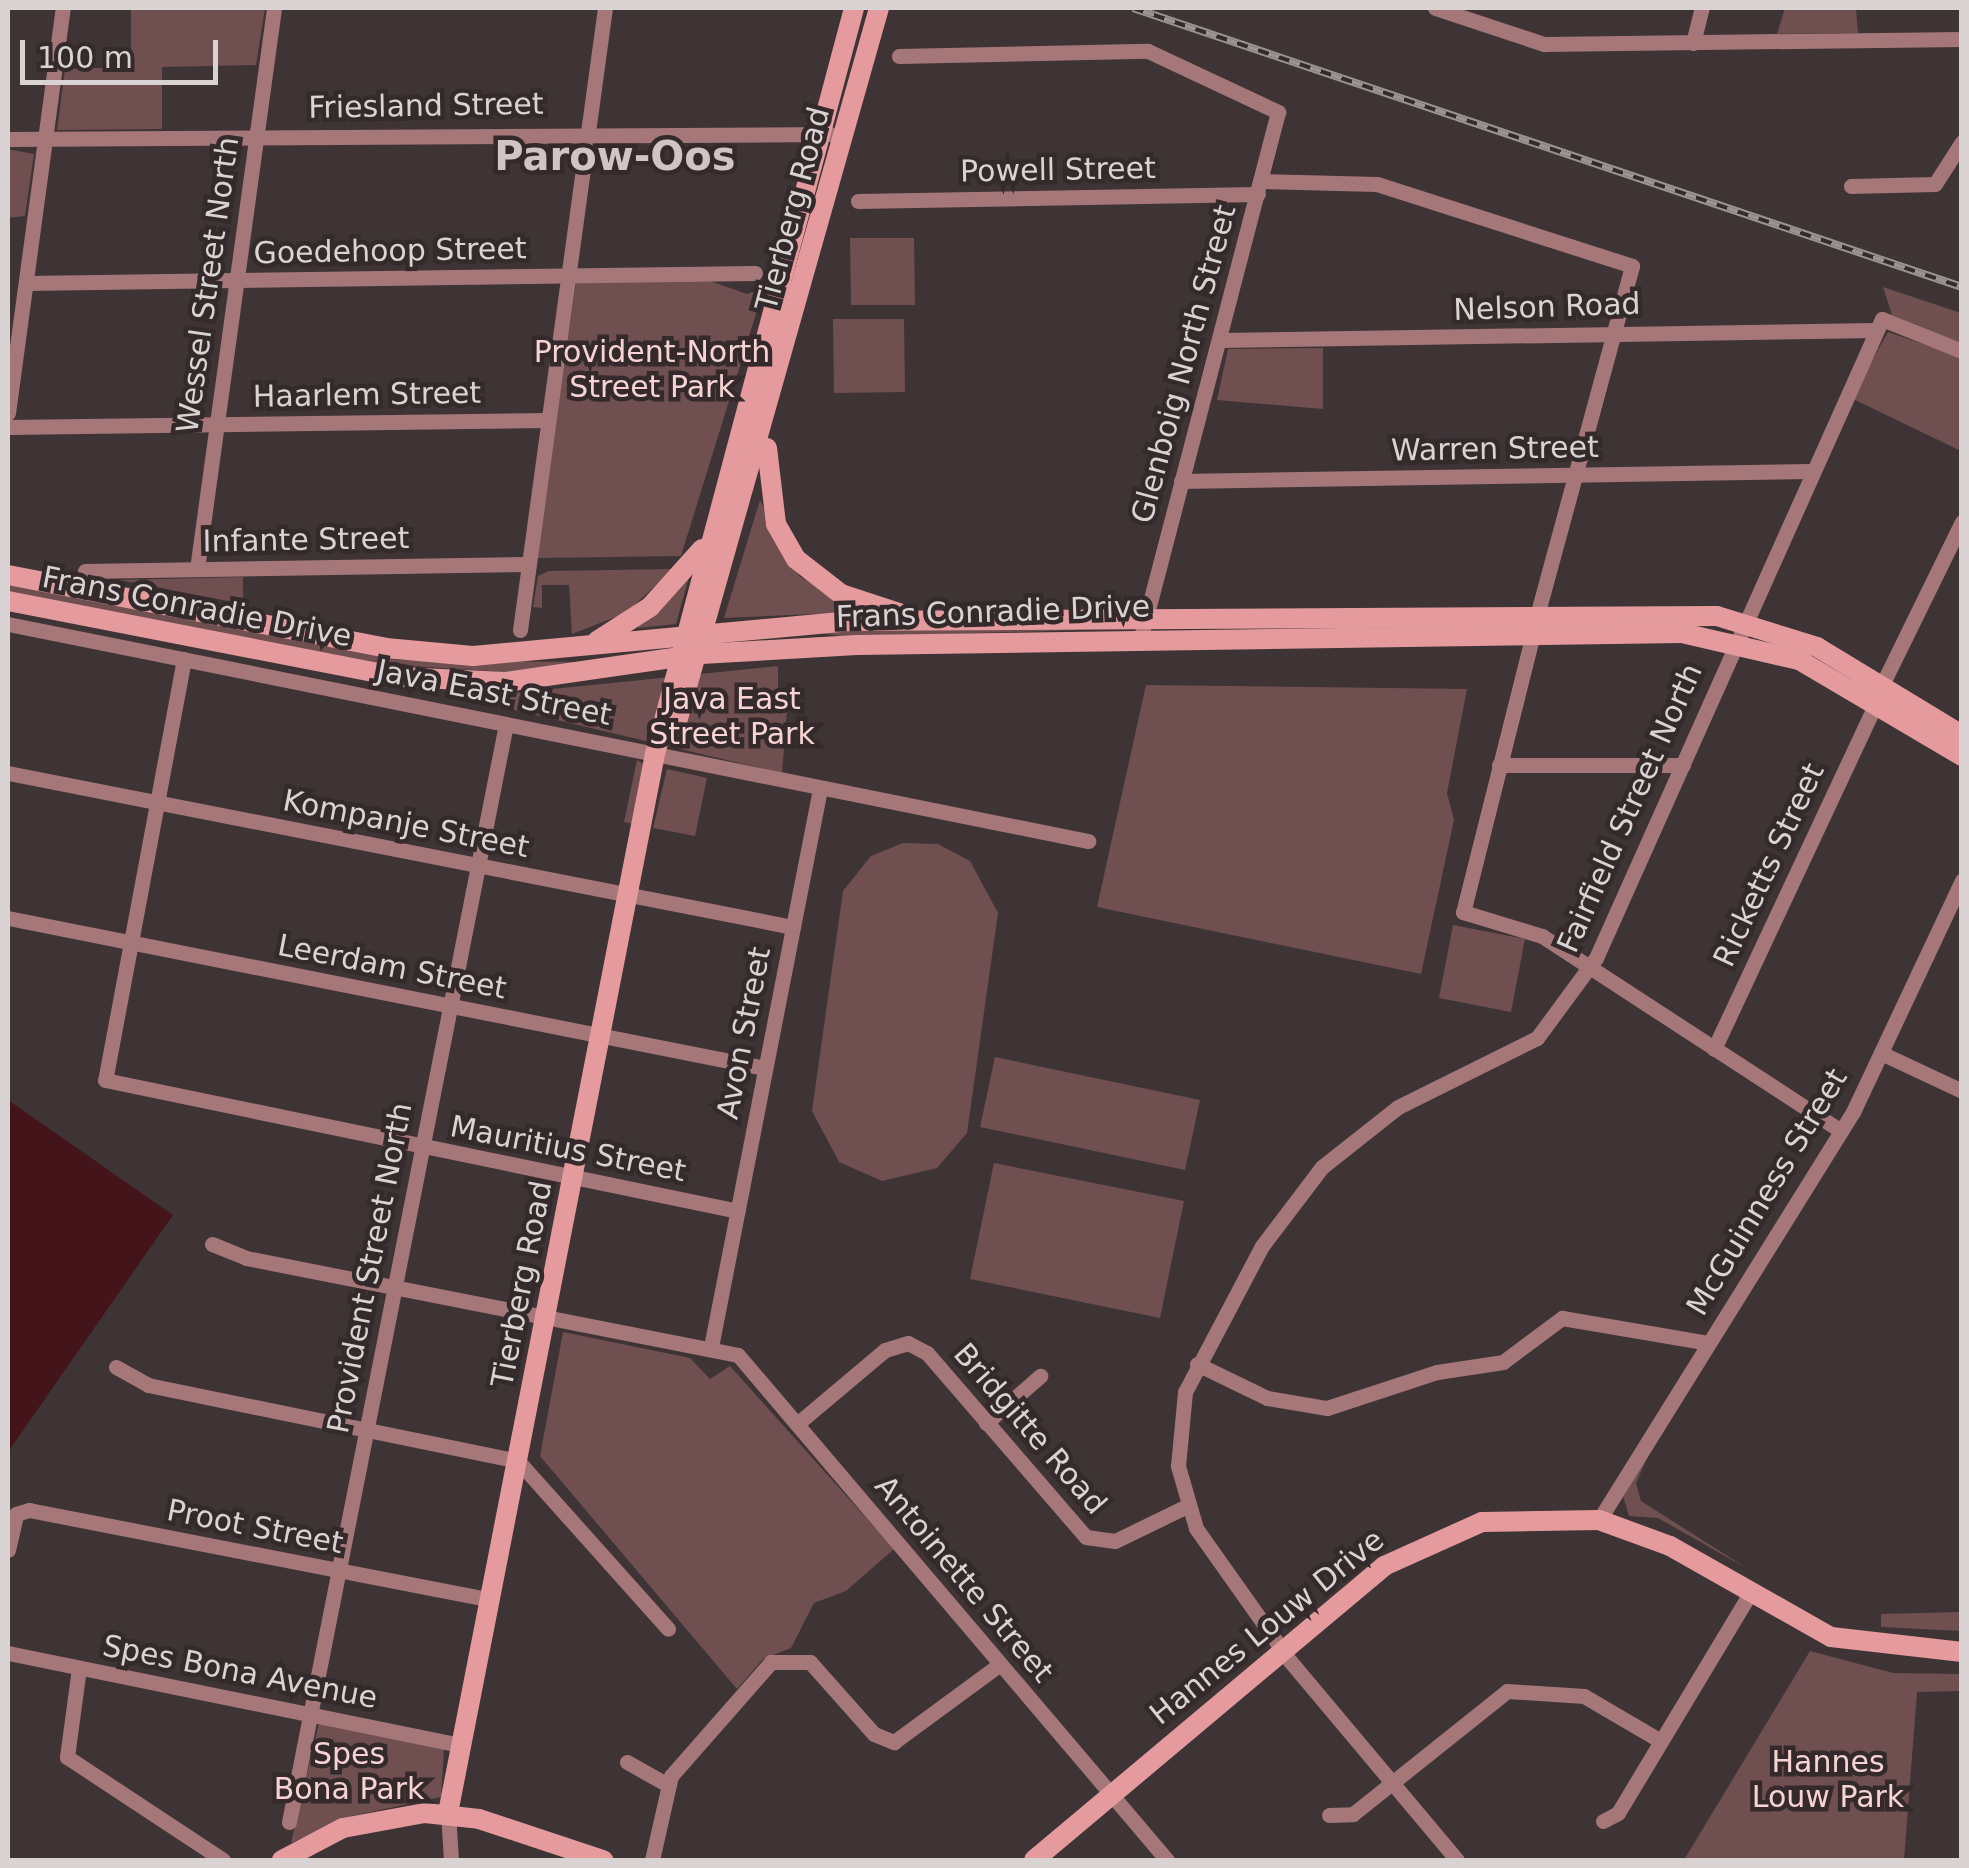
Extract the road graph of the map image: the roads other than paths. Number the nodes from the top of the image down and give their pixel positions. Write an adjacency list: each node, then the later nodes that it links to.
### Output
1 (63, 8): 15 (street)
2 (274, 8): 14 (street, Wessel Street North)
3 (604, 8): 12 (street)
4 (854, 8): 11 (main road, Tierberg Road)
5 (879, 8): 13 (main road, Tierberg Road)
6 (1434, 8): 9 (street)
7 (1702, 8): 9 (street)
8 (1962, 39): 9 (street)
9 (1693, 43)
10 (899, 56): 19 (street, Glenboig North Street)
11 (821, 126): 12 (street, Friesland Street); 13 (street, Friesland Street); 38 (main road, Tierberg Road)
12 (588, 131): 14 (street, Friesland Street); 22 (street)
13 (845, 131): 31 (main road, Tierberg Road)
14 (256, 136): 15 (street, Friesland Street); 23 (street, Wessel Street North)
15 (45, 138): 16 (street, Friesland Street); 24 (street)
16 (8, 139)
17 (1962, 142): 18 (street)
18 (1851, 186)
19 (1260, 188): 20 (street, Powell Street); 26 (street, Powell Street); 27 (street, Glenboig North Street)
20 (858, 201)
21 (755, 274): 22 (street, Goedehoop Street)
22 (569, 276): 23 (street, Goedehoop Street); 30 (street)
23 (236, 281): 24 (street, Goedehoop Street); 32 (street, Wessel Street North)
24 (26, 283): 29 (street)
25 (1879, 324): 26 (street, Nelson Road); 28 (street); 34 (street, Fairfield Street North)
26 (1614, 332): 27 (street, Nelson Road); 35 (street)
27 (1219, 340): 36 (street, Glenboig North Street)
28 (1962, 351)
29 (8, 412)
30 (548, 420): 32 (street, Haarlem Street); 39 (street)
31 (766, 421): 44 (main road); 49 (main road, Tierberg Road)
32 (216, 425): 33 (street, Haarlem Street); 40 (street, Wessel Street North)
33 (8, 427)
34 (1810, 471): 35 (street, Warren Street); 50 (street, Fairfield Street North)
35 (1575, 475): 36 (street, Warren Street); 45 (street)
36 (1181, 481): 47 (street, Glenboig North Street)
37 (1962, 522): 56 (street)
38 (706, 546): 51 (main road, Tierberg Road); 52 (main road)
39 (528, 564): 40 (street, Infante Street); 48 (street)
40 (197, 569): 41 (street, Infante Street)
41 (85, 571)
42 (8, 575): 52 (main road, Frans Conradie Drive)
43 (8, 600): 54 (main road, Frans Conradie Drive)
44 (925, 620): 47 (main road, Frans Conradie Drive); 49 (main road, Frans Conradie Drive)
45 (1536, 622): 47 (main road, Frans Conradie Drive); 50 (main road, Frans Conradie Drive); 62 (street)
46 (8, 624): 55 (street, Java East Street)
47 (1142, 629): 53 (main road, Frans Conradie Drive)
48 (520, 630)
49 (708, 630): 51 (main road, Frans Conradie Drive); 53 (main road, Tierberg Road)
50 (1739, 631): 56 (main road, Frans Conradie Drive); 57 (main road, Frans Conradie Drive); 63 (street, Fairfield Street North)
51 (685, 632): 52 (main road, Frans Conradie Drive); 54 (main road, Tierberg Road)
52 (587, 647)
53 (702, 654): 54 (main road, Frans Conradie Drive); 61 (main road, Tierberg Road)
54 (678, 657): 61 (main road, Tierberg Road)
55 (184, 659): 58 (street, Java East Street); 66 (street)
56 (1882, 684): 59 (main road, Frans Conradie Drive)
57 (1875, 705): 60 (main road, Frans Conradie Drive); 79 (street, Ricketts Street)
58 (506, 724): 61 (street, Java East Street); 68 (street, Provident Street North)
59 (1962, 735)
60 (1962, 756)
61 (659, 759): 65 (street, Java East Street); 70 (main road, Tierberg Road)
62 (1499, 764): 63 (street); 76 (street)
63 (1683, 765): 76 (street, Fairfield Street North)
64 (8, 773): 66 (street, Kompanje Street)
65 (820, 789): 67 (street, Java East Street); 73 (street, Avon Street)
66 (156, 802): 68 (street, Kompanje Street); 75 (street)
67 (1088, 842)
68 (478, 866): 70 (street, Kompanje Street); 77 (street, Provident Street North)
69 (1962, 880): 72 (street, McGuinness Street)
70 (629, 896): 73 (street, Kompanje Street); 78 (main road, Tierberg Road)
71 (8, 918): 75 (street, Leerdam Street)
72 (1943, 920): 74 (street); 80 (street, McGuinness Street)
73 (794, 927): 81 (street, Avon Street)
74 (1962, 928)
75 (128, 942): 77 (street, Leerdam Street); 84 (street, Mauritius Street)
76 (1589, 968): 79 (street); 92 (street, Fairfield Street North)
77 (450, 1007): 78 (street, Leerdam Street); 84 (street, Provident Street North)
78 (602, 1037): 81 (street, Leerdam Street); 85 (main road, Tierberg Road)
79 (1714, 1049): 83 (street)
80 (1881, 1053): 82 (street); 83 (street, McGuinness Street)
81 (766, 1068): 86 (street, Avon Street)
82 (1962, 1091)
83 (1841, 1131): 90 (street, McGuinness Street)
84 (422, 1148): 85 (street, Mauritius Street); 88 (street, Provident Street North)
85 (573, 1178): 86 (street, Mauritius Street); 89 (main road, Tierberg Road)
86 (738, 1210): 91 (street, Avon Street)
87 (212, 1244): 88 (street)
88 (394, 1288): 89 (street); 97 (street, Provident Street North)
89 (546, 1320): 91 (street); 98 (main road, Tierberg Road)
90 (1708, 1343): 92 (street); 100 (street, McGuinness Street)
91 (710, 1346): 96 (street, Antoinette Street)
92 (1197, 1364): 99 (street, Fairfield Street North)
93 (116, 1367): 97 (street)
94 (1040, 1376): 95 (street)
95 (986, 1422): 96 (street, Bridgitte Road); 99 (street, Bridgitte Road)
96 (796, 1424): 109 (street, Antoinette Street)
97 (366, 1430): 98 (street); 102 (street, Provident Street North)
98 (518, 1460): 104 (main road, Tierberg Road); 105 (street)
99 (1187, 1506): 106 (street, Fairfield Street North)
100 (1599, 1520): 103 (main road, Hannes Louw Drive); 106 (main road, Hannes Louw Drive)
101 (8, 1550): 102 (street, Proot Street)
102 (338, 1572): 104 (street, Proot Street); 111 (street, Provident Street North)
103 (1748, 1594): 107 (main road, Hannes Louw Drive); 112 (street)
104 (490, 1600): 113 (main road, Tierberg Road)
105 (668, 1628)
106 (1284, 1649): 115 (street, Fairfield Street North); 117 (main road, Hannes Louw Drive)
107 (1962, 1652)
108 (8, 1654): 110 (street, Spes Bona Avenue)
109 (999, 1665): 116 (street); 117 (street, Antoinette Street)
110 (79, 1668): 111 (street, Spes Bona Avenue); 122 (street)
111 (310, 1714): 113 (street, Spes Bona Avenue); 121 (street, Provident Street North)
112 (1660, 1740): 115 (street); 120 (street)
113 (462, 1745): 118 (main road, Tierberg Road)
114 (627, 1762): 116 (street)
115 (1392, 1783): 119 (street); 129 (street, Fairfield Street North)
116 (668, 1785): 126 (street)
117 (1111, 1794): 127 (main road, Hannes Louw Drive); 128 (street, Antoinette Street)
118 (448, 1813): 123 (main road); 124 (street); 125 (main road)
119 (1329, 1815)
120 (1603, 1820)
121 (289, 1822)
122 (224, 1860)
123 (282, 1860)
124 (451, 1860)
125 (603, 1860)
126 (652, 1860)
127 (1034, 1860)
128 (1167, 1860)
129 (1457, 1860)

